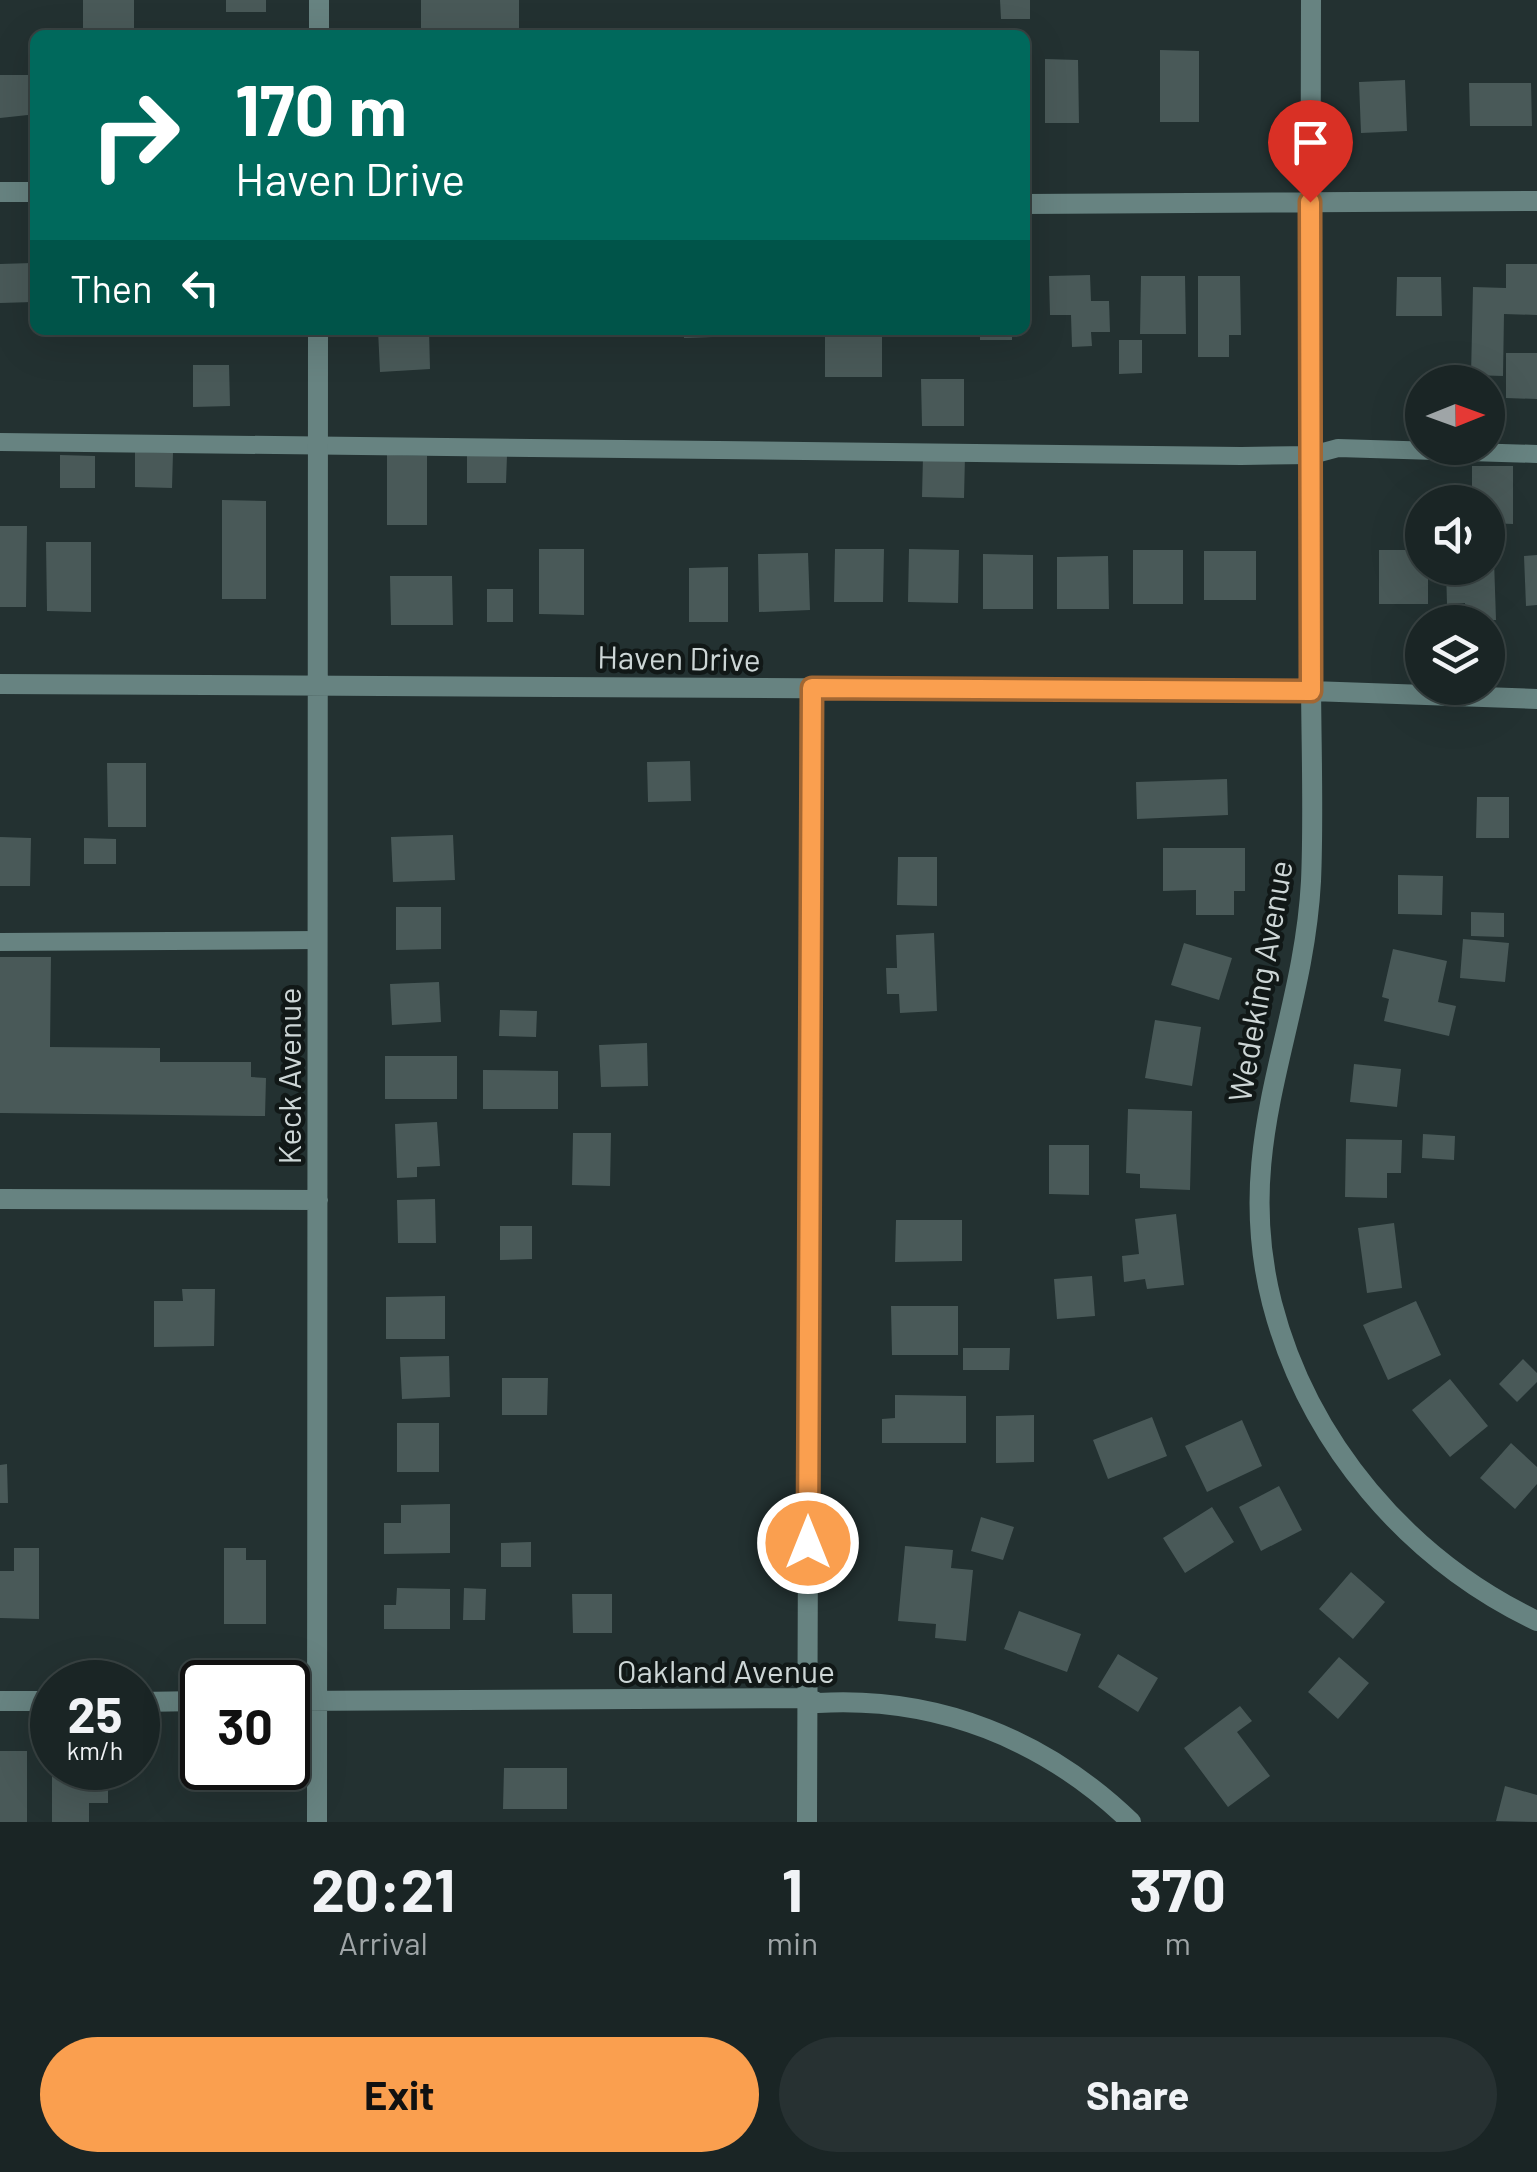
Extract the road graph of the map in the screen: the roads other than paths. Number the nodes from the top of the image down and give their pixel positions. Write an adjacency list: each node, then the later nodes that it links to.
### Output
1 (319, 0): 3 (street)
2 (1310, 0): 7 (street, Wedeking Avenue)
3 (319, 30)
4 (0, 192): 5 (street)
5 (30, 192)
6 (1537, 201): 7 (street)
7 (1310, 202): 8 (street); 13 (street, Wedeking Avenue)
8 (1030, 204)
9 (318, 335): 11 (street, Keck Avenue)
10 (0, 442): 11 (lane)
11 (318, 445): 13 (lane); 15 (street, Keck Avenue)
12 (1537, 454): 13 (lane)
13 (1312, 455): 17 (street, Wedeking Avenue)
14 (0, 684): 15 (street, Haven Drive)
15 (318, 684): 16 (street, Haven Drive); 19 (street, Keck Avenue)
16 (812, 688): 17 (street, Haven Drive); 24 (street)
17 (1311, 691): 18 (street, Haven Drive); 23 (street, Wedeking Avenue)
18 (1537, 699)
19 (318, 940): 20 (lane); 22 (street, Keck Avenue)
20 (0, 942)
21 (0, 1199): 22 (street)
22 (318, 1200): 26 (street, Keck Avenue)
23 (1537, 1621)
24 (808, 1698): 26 (street, Oakland Avenue); 30 (street); 31 (street, Oakland Avenue)
25 (310, 1700): 26 (street, Oakland Avenue)
26 (317, 1700): 29 (street, Keck Avenue)
27 (0, 1701): 28 (street)
28 (30, 1701)
29 (317, 1822)
30 (807, 1822)
31 (1130, 1822)

